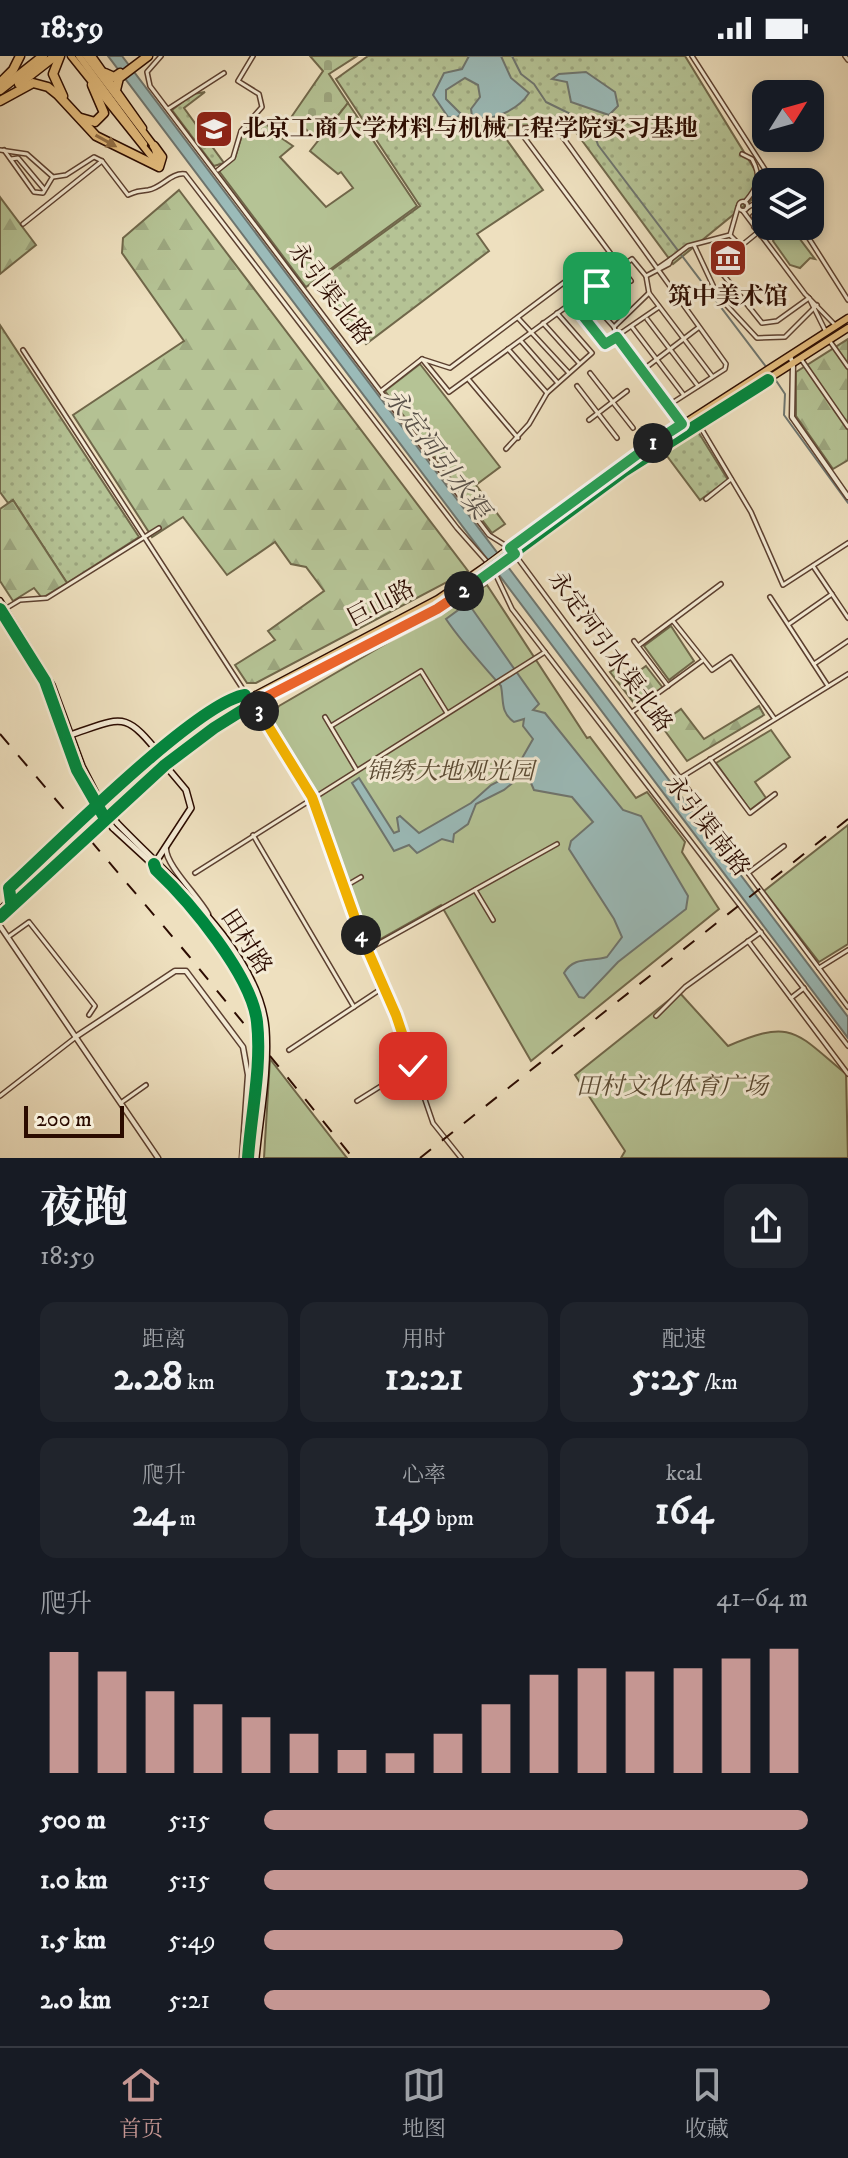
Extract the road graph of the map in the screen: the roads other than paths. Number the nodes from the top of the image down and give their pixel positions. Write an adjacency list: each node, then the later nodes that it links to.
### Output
1 (20, 56): 14 (highway)
2 (43, 56): 16 (highway)
3 (58, 56): 15 (highway); 17 (highway)
4 (71, 56): 15 (main road)
5 (79, 56): 20 (main road)
6 (86, 56): 19 (main road)
7 (92, 56): 13 (main road)
8 (145, 56): 13 (highway)
9 (161, 56): 18 (street, 永引渠北路)
10 (253, 56): 26 (street)
11 (692, 56): 25 (street)
12 (224, 73): 18 (street)
13 (113, 80): 19 (main road)
14 (0, 83)
15 (92, 85): 20 (main road)
16 (0, 90)
17 (0, 100): 20 (highway, one-way to 20)
18 (168, 109): 91 (street, 永引渠北路)
19 (146, 135): 20 (main road)
20 (154, 146)
21 (2, 150): 23 (street); 27 (street)
22 (742, 154): 29 (street)
23 (10, 160): 28 (street); 28 (street)
24 (102, 161): 27 (street); 34 (street); 126 (street, 永引渠南路)
25 (764, 168)
26 (218, 170)
27 (53, 177): 28 (street)
28 (44, 189)
29 (745, 202): 31 (street); 32 (street)
30 (752, 205): 32 (street)
31 (738, 207): 32 (street); 35 (street)
32 (745, 210): 33 (street)
33 (752, 223)
34 (23, 224)
35 (730, 235): 36 (street); 39 (street)
36 (752, 239)
37 (764, 240): 48 (street)
38 (810, 240): 49 (street)
39 (694, 245): 41 (street); 52 (street)
40 (621, 267): 41 (street); 43 (street); 44 (street); 45 (street)
41 (658, 268): 43 (street); 63 (street)
42 (721, 272): 48 (street)
43 (646, 276): 46 (street)
44 (631, 281)
45 (601, 282): 50 (street); 56 (street)
46 (649, 293): 51 (street); 61 (street)
47 (585, 295): 61 (street)
48 (809, 298): 52 (street)
49 (848, 300)
50 (571, 301): 53 (street); 67 (street)
51 (659, 307): 55 (street); 68 (street)
52 (815, 307): 54 (street); 57 (street)
53 (557, 313): 59 (street); 78 (street)
54 (825, 313): 57 (street); 60 (street)
55 (646, 317): 62 (street); 72 (street)
56 (518, 318): 65 (street); 75 (street)
57 (819, 318): 66 (street)
58 (848, 318): 60 (main road, 巨山路)
59 (543, 323): 65 (street); 78 (street)
60 (836, 326): 66 (main road, 巨山路)
61 (614, 327): 67 (street)
62 (632, 327): 67 (street); 76 (street)
63 (698, 328): 68 (street); 85 (street)
64 (848, 328): 69 (main road, 巨山路)
65 (531, 332): 70 (street); 83 (street)
66 (826, 332): 74 (main road, 巨山路)
67 (617, 337): 82 (street)
68 (684, 339): 72 (street); 85 (street)
69 (829, 340): 77 (main road, 巨山路); 81 (street)
70 (521, 341): 71 (street); 88 (street)
71 (508, 349): 87 (street); 93 (street)
72 (670, 349): 76 (street); 90 (street)
73 (23, 350): 110 (street)
74 (790, 356): 79 (street); 80 (main road, 巨山路)
75 (422, 359): 87 (street); 91 (street)
76 (657, 359): 82 (street); 94 (street)
77 (801, 359): 79 (main road, 巨山路); 101 (street)
78 (579, 363): 83 (street)
79 (793, 364): 80 (main road, 巨山路); 107 (street)
80 (782, 366): 86 (main road, 巨山路)
81 (848, 367)
82 (644, 369): 96 (street)
83 (568, 372): 88 (street)
84 (590, 373): 95 (street)
85 (712, 376): 90 (street)
86 (765, 376): 99 (main road, 巨山路); 100 (main road, 巨山路)
87 (469, 379): 103 (street)
88 (557, 382): 93 (street)
89 (577, 386): 97 (street)
90 (698, 386): 94 (street)
91 (381, 391): 112 (street, 永引渠北路)
92 (627, 391): 95 (street)
93 (547, 393): 103 (street)
94 (684, 395): 96 (street)
95 (613, 401): 97 (street); 102 (street)
96 (669, 405): 100 (street)
97 (598, 413): 98 (street); 104 (street)
98 (589, 420)
99 (698, 423): 106 (street); 112 (main road, 巨山路)
100 (682, 424): 112 (main road, 巨山路)
101 (848, 427)
102 (633, 428)
103 (518, 438): 105 (street)
104 (617, 438)
105 (506, 449)
106 (731, 479): 108 (street); 113 (street)
107 (848, 497)
108 (706, 499)
109 (159, 528): 110 (street)
110 (146, 536): 119 (street); 132 (street)
111 (848, 543): 113 (street)
112 (512, 551): 114 (main road, 巨山路, bridge); 134 (street, 永定河引水渠北路)
113 (813, 566): 116 (street)
114 (488, 569): 132 (main road, 巨山路); 133 (main road, 巨山路)
115 (721, 584): 121 (street)
116 (832, 594): 120 (street); 122 (street)
117 (770, 597): 122 (street)
118 (0, 601): 119 (main road, 田村路)
119 (3, 609): 139 (main road, 田村路)
120 (848, 618)
121 (673, 621): 125 (street); 127 (street)
122 (788, 624): 128 (street)
123 (634, 641): 125 (street)
124 (848, 641): 128 (street)
125 (638, 646): 130 (street)
126 (545, 652): 135 (street); 161 (street, 永引渠南路)
127 (702, 661): 130 (street); 137 (street)
128 (814, 664): 131 (street)
129 (848, 674): 131 (street)
130 (668, 686): 134 (street)
131 (828, 686): 137 (street)
132 (248, 697): 140 (main road, 巨山路)
133 (254, 703): 142 (main road, 巨山路); 146 (street)
134 (632, 712): 144 (street, 永定河引水渠北路)
135 (447, 713): 138 (street); 143 (street)
136 (325, 717): 138 (street)
137 (775, 718): 141 (street)
138 (331, 726): 143 (street)
139 (67, 735): 140 (main road); 151 (main road, 田村路, bridge)
140 (162, 757): 157 (main road, 巨山路)
141 (710, 759): 144 (street); 145 (street)
142 (165, 765): 150 (main road); 157 (main road, 巨山路)
143 (356, 769): 146 (street)
144 (680, 778): 153 (street, 永定河引水渠北路)
145 (775, 794)
146 (312, 797): 147 (street); 155 (street)
147 (253, 835): 152 (street); 170 (street)
148 (557, 844): 156 (street)
149 (784, 846): 153 (street)
150 (166, 848): 151 (main road); 158 (street)
151 (155, 862): 158 (main road, 田村路); 185 (main road, 田村路)
152 (195, 873)
153 (748, 873): 166 (street)
154 (361, 877): 155 (street)
155 (344, 887): 164 (street)
156 (475, 890): 159 (street); 164 (street)
157 (0, 914)
158 (210, 919): 185 (main road, 田村路)
159 (493, 920)
160 (0, 926): 162 (street)
161 (761, 932): 163 (street); 168 (street, 永引渠南路)
162 (8, 937): 172 (street); 174 (street)
163 (748, 941): 169 (street); 173 (street)
164 (367, 950): 167 (street)
165 (848, 950): 166 (street)
166 (819, 968): 171 (street)
167 (384, 987): 170 (street); 177 (street)
168 (804, 988): 169 (street); 175 (street, 永引渠南路)
169 (791, 998): 178 (street)
170 (354, 1007): 176 (street)
171 (848, 1007)
172 (89, 1015)
173 (656, 1016)
174 (77, 1036): 180 (street); 182 (street); 184 (street)
175 (848, 1046)
176 (289, 1050)
177 (413, 1066): 181 (street); 186 (street)
178 (848, 1074)
179 (146, 1085): 182 (street)
180 (0, 1096)
181 (357, 1101)
182 (122, 1102): 183 (street)
183 (158, 1158)
184 (242, 1158)
185 (254, 1158)
186 (461, 1158)

